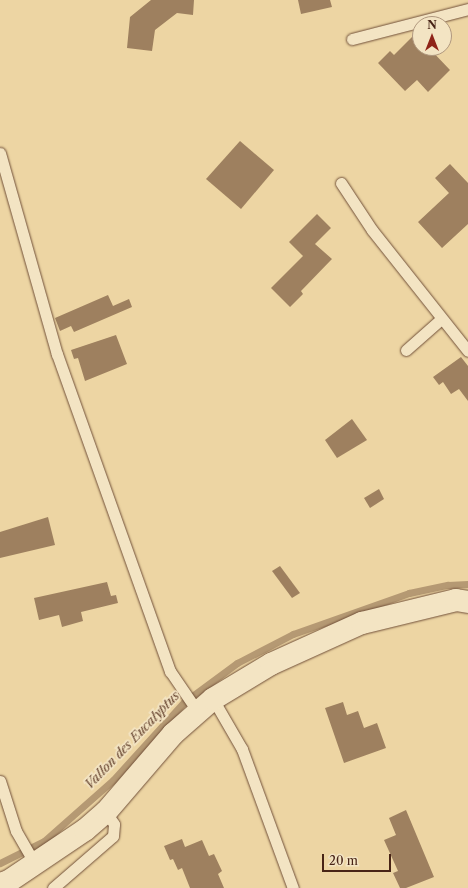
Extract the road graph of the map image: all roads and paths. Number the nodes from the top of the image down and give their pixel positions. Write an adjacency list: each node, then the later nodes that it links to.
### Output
1 (468, 9): 2 (lane)
2 (352, 39)
3 (0, 153): 9 (lane)
4 (341, 183): 5 (lane)
5 (441, 319): 6 (lane); 7 (lane)
6 (406, 350)
7 (468, 351)
8 (468, 602): 9 (street)
9 (206, 705): 11 (street); 15 (lane)
10 (0, 781): 12 (lane)
11 (106, 812): 12 (street); 14 (lane)
12 (35, 864): 13 (street)
13 (0, 884)
14 (52, 888)
15 (293, 888)

